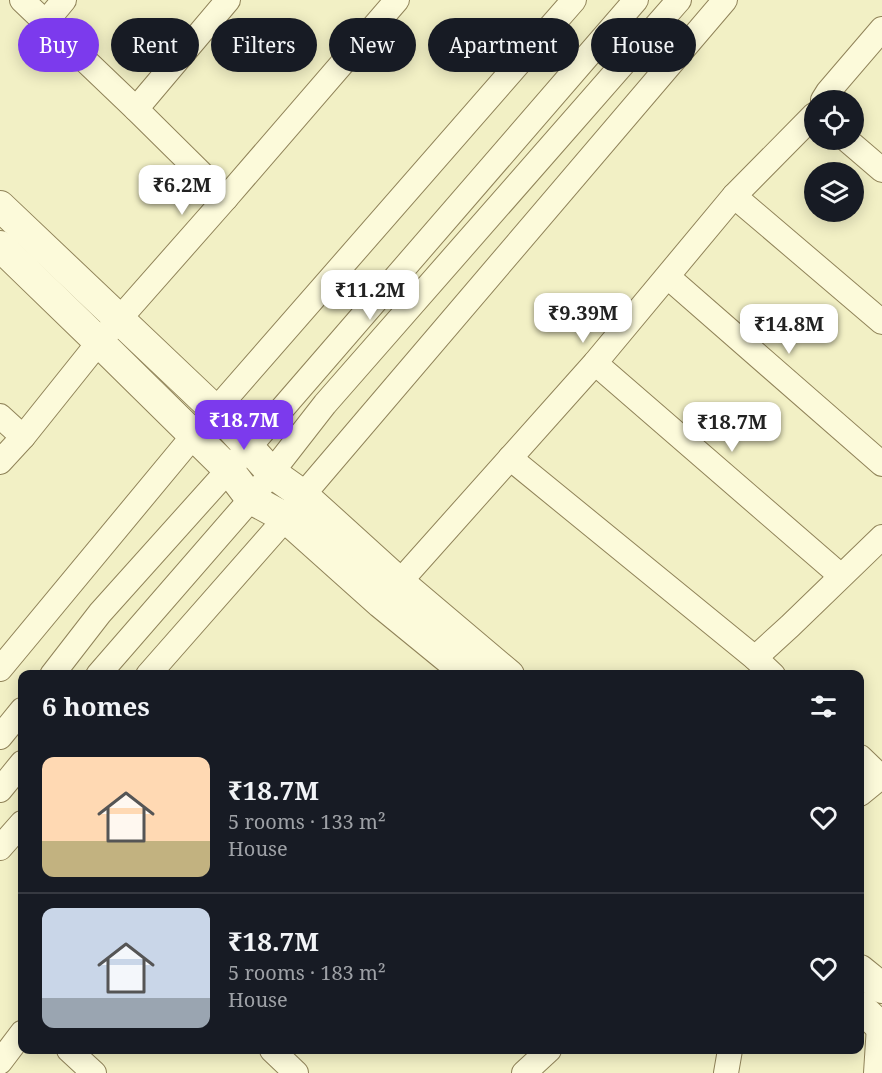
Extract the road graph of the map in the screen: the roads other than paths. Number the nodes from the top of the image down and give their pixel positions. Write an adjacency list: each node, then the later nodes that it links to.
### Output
1 (22, 0): 9 (street)
2 (64, 0): 10 (street)
3 (228, 0): 14 (street)
4 (397, 0): 19 (street)
5 (574, 0): 27 (street)
6 (636, 0): 31 (street)
7 (679, 0): 36 (street)
8 (725, 0): 38 (street)
9 (41, 18)
10 (48, 18)
11 (882, 29): 13 (street)
12 (97, 72): 14 (street)
13 (830, 90)
14 (136, 109): 19 (street)
15 (804, 124): 18 (street)
16 (859, 150): 17 (street)
17 (882, 170)
18 (734, 196): 22 (street); 24 (street)
19 (226, 198): 23 (street)
20 (0, 206): 23 (street)
21 (0, 246): 25 (street)
22 (668, 277): 26 (street); 34 (street)
23 (119, 319): 25 (street); 27 (street)
24 (882, 322)
25 (99, 342): 29 (street); 30 (street)
26 (595, 363): 32 (street); 40 (street)
27 (215, 410): 29 (street); 31 (street)
28 (0, 416): 30 (street)
29 (194, 435): 35 (street); 43 (street)
30 (23, 437): 33 (street)
31 (249, 447): 35 (street); 36 (street)
32 (510, 458): 41 (street); 42 (street)
33 (0, 462)
34 (882, 464)
35 (229, 470): 37 (street); 44 (street)
36 (272, 473): 37 (street); 38 (street)
37 (252, 499): 38 (street); 45 (street)
38 (294, 507): 41 (street); 46 (street)
39 (882, 537): 40 (street)
40 (841, 576): 42 (street)
41 (390, 592): 47 (street); 48 (street)
42 (755, 658): 49 (street)
43 (0, 669)
44 (56, 670)
45 (102, 670)
46 (152, 670)
47 (464, 670)
48 (502, 670)
49 (768, 670)
50 (18, 715): 51 (street)
51 (0, 737)
52 (864, 761): 54 (street)
53 (18, 768): 55 (street)
54 (881, 776): 56 (street)
55 (0, 790)
56 (864, 791)
57 (18, 828): 58 (street)
58 (0, 848)
59 (864, 973): 60 (street)
60 (882, 988)
61 (874, 1020): 72 (street)
62 (18, 1038): 67 (street)
63 (73, 1054): 68 (street)
64 (276, 1054): 69 (street)
65 (545, 1054): 70 (street)
66 (729, 1054): 71 (street)
67 (0, 1062)
68 (94, 1073)
69 (296, 1073)
70 (524, 1073)
71 (726, 1073)
72 (876, 1073)

